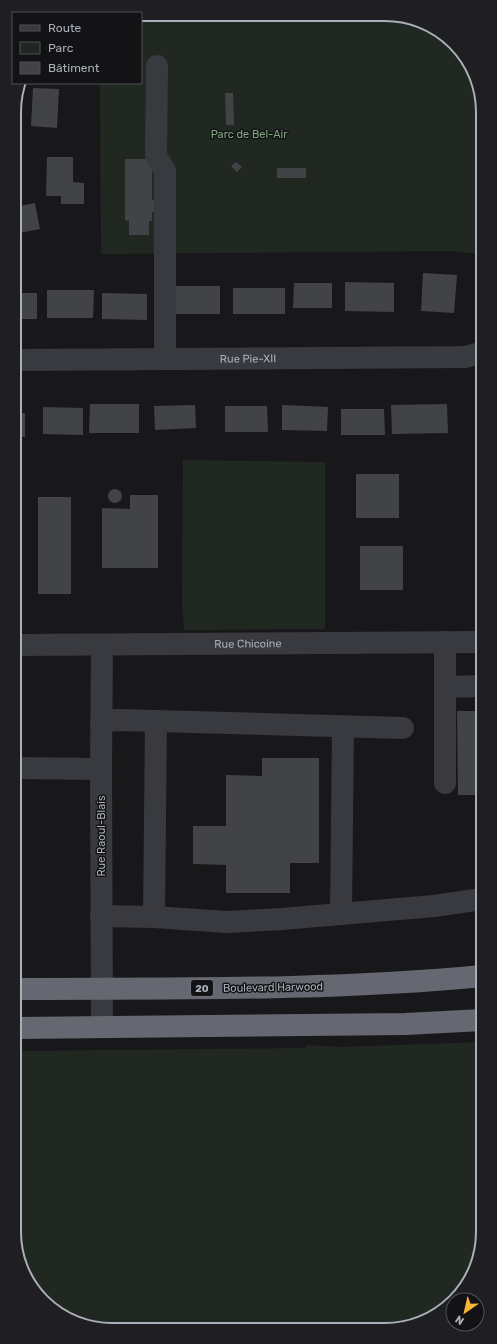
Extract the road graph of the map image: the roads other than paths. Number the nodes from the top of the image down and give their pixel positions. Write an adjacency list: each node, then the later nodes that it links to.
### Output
1 (157, 66): 3 (street)
2 (476, 354): 3 (street, Rue Pie-XII)
3 (166, 359): 4 (street, Rue Pie-XII)
4 (21, 360)
5 (445, 642): 6 (street, Rue Chicoine); 8 (street, Rue Chicoine); 10 (street)
6 (476, 642)
7 (21, 645): 8 (street, Rue Chicoine)
8 (102, 645): 11 (street, Rue Raoul-Blais)
9 (476, 686): 10 (street)
10 (445, 687): 17 (street)
11 (101, 721): 12 (street); 16 (street, Rue Raoul-Blais)
12 (156, 721): 13 (street); 21 (street)
13 (343, 726): 14 (street); 19 (street)
14 (403, 728)
15 (21, 768): 16 (street)
16 (101, 769): 20 (street, Rue Raoul-Blais)
17 (446, 783)
18 (476, 900): 19 (street)
19 (341, 914): 21 (street)
20 (101, 916): 21 (street); 24 (street, Rue Raoul-Blais)
21 (154, 917)
22 (476, 976): 24 (highway, Boulevard Harwood / 20)
23 (21, 989): 24 (highway, Boulevard Harwood / 20)
24 (102, 989): 26 (street, Rue Raoul-Blais)
25 (476, 1020): 26 (highway)
26 (102, 1026): 27 (highway)
27 (21, 1028)

